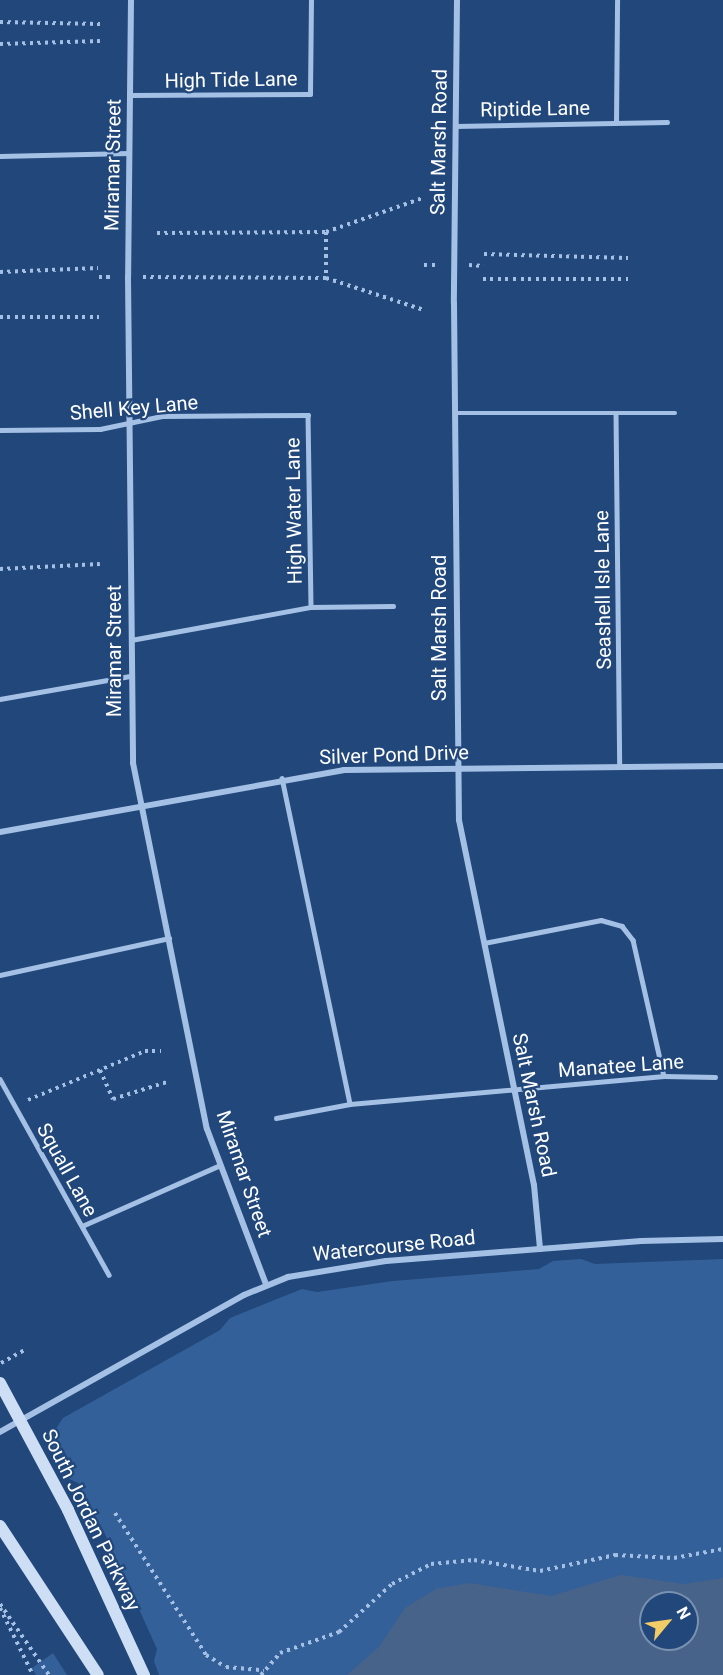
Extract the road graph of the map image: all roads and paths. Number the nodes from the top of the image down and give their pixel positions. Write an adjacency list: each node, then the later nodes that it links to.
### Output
1 (131, 0): 9 (street, Miramar Street)
2 (311, 0): 9 (lane, High Tide Lane)
3 (457, 0): 12 (street, Salt Marsh Road)
4 (617, 0): 11 (lane, Riptide Lane)
5 (0, 22): 6 (path)
6 (100, 24)
7 (100, 41): 8 (path)
8 (0, 44)
9 (130, 96): 13 (street, Miramar Street)
10 (667, 122): 11 (lane, Riptide Lane)
11 (616, 123): 12 (lane, Riptide Lane)
12 (455, 126): 35 (street, Salt Marsh Road)
13 (129, 153): 14 (lane); 39 (street, Miramar Street)
14 (0, 156)
15 (423, 198): 16 (path)
16 (326, 232): 17 (path); 29 (path)
17 (157, 233)
18 (484, 254): 19 (path)
19 (628, 258)
20 (424, 265): 21 (path)
21 (440, 265)
22 (466, 265): 23 (path)
23 (484, 266)
24 (98, 268): 25 (path)
25 (0, 272)
26 (99, 277): 27 (path)
27 (113, 277)
28 (142, 277): 29 (path)
29 (326, 278): 32 (path)
30 (483, 279): 31 (path)
31 (628, 279)
32 (424, 310)
33 (0, 317): 34 (path)
34 (99, 317)
35 (455, 413): 36 (lane); 50 (street, Salt Marsh Road)
36 (616, 413): 37 (lane); 49 (lane, Seashell Isle Lane)
37 (675, 413)
38 (308, 415): 39 (lane, Shell Key Lane); 44 (lane, High Water Lane)
39 (129, 424): 40 (lane, Shell Key Lane); 45 (street, Miramar Street)
40 (0, 430)
41 (100, 564): 42 (path)
42 (0, 569)
43 (393, 606): 44 (lane, High Water Lane)
44 (311, 607): 45 (lane, High Water Lane)
45 (131, 640): 46 (street, Miramar Street)
46 (131, 676): 47 (lane); 52 (street, Miramar Street)
47 (0, 699)
48 (723, 766): 49 (street, Silver Pond Drive)
49 (621, 767): 50 (street, Silver Pond Drive)
50 (457, 768): 51 (street, Silver Pond Drive); 55 (street, Salt Marsh Road)
51 (282, 778): 52 (street, Silver Pond Drive); 64 (lane)
52 (141, 803): 53 (street, Silver Pond Drive); 54 (street, Miramar Street)
53 (0, 832)
54 (169, 939): 56 (lane); 67 (street, Miramar Street)
55 (484, 943): 59 (lane); 63 (street, Salt Marsh Road)
56 (0, 975)
57 (161, 1051): 58 (path)
58 (100, 1070): 62 (path); 65 (path)
59 (663, 1076): 60 (lane, Manatee Lane); 63 (lane, Manatee Lane)
60 (715, 1077)
61 (0, 1079): 65 (lane, Squall Lane)
62 (167, 1082)
63 (514, 1089): 64 (lane, Manatee Lane); 70 (street, Salt Marsh Road)
64 (350, 1104): 66 (lane, Manatee Lane)
65 (16, 1108): 68 (lane, Squall Lane)
66 (276, 1118)
67 (220, 1165): 68 (lane); 72 (street, Miramar Street)
68 (82, 1226): 71 (lane, Squall Lane)
69 (723, 1239): 70 (street, Watercourse Road)
70 (540, 1249): 72 (street, Watercourse Road)
71 (109, 1275)
72 (267, 1284): 76 (street, Watercourse Road)
73 (26, 1349): 74 (path)
74 (0, 1364)
75 (0, 1383): 76 (street, South Jordan Parkway)
76 (21, 1421): 77 (street, Watercourse Road); 86 (street, South Jordan Parkway)
77 (0, 1432)
78 (115, 1513): 82 (path)
79 (0, 1526): 85 (street)
80 (723, 1549): 82 (path)
81 (0, 1606): 83 (path); 84 (path)
82 (264, 1670): 87 (path)
83 (33, 1675)
84 (49, 1675)
85 (98, 1675)
86 (144, 1675)
87 (261, 1675)

